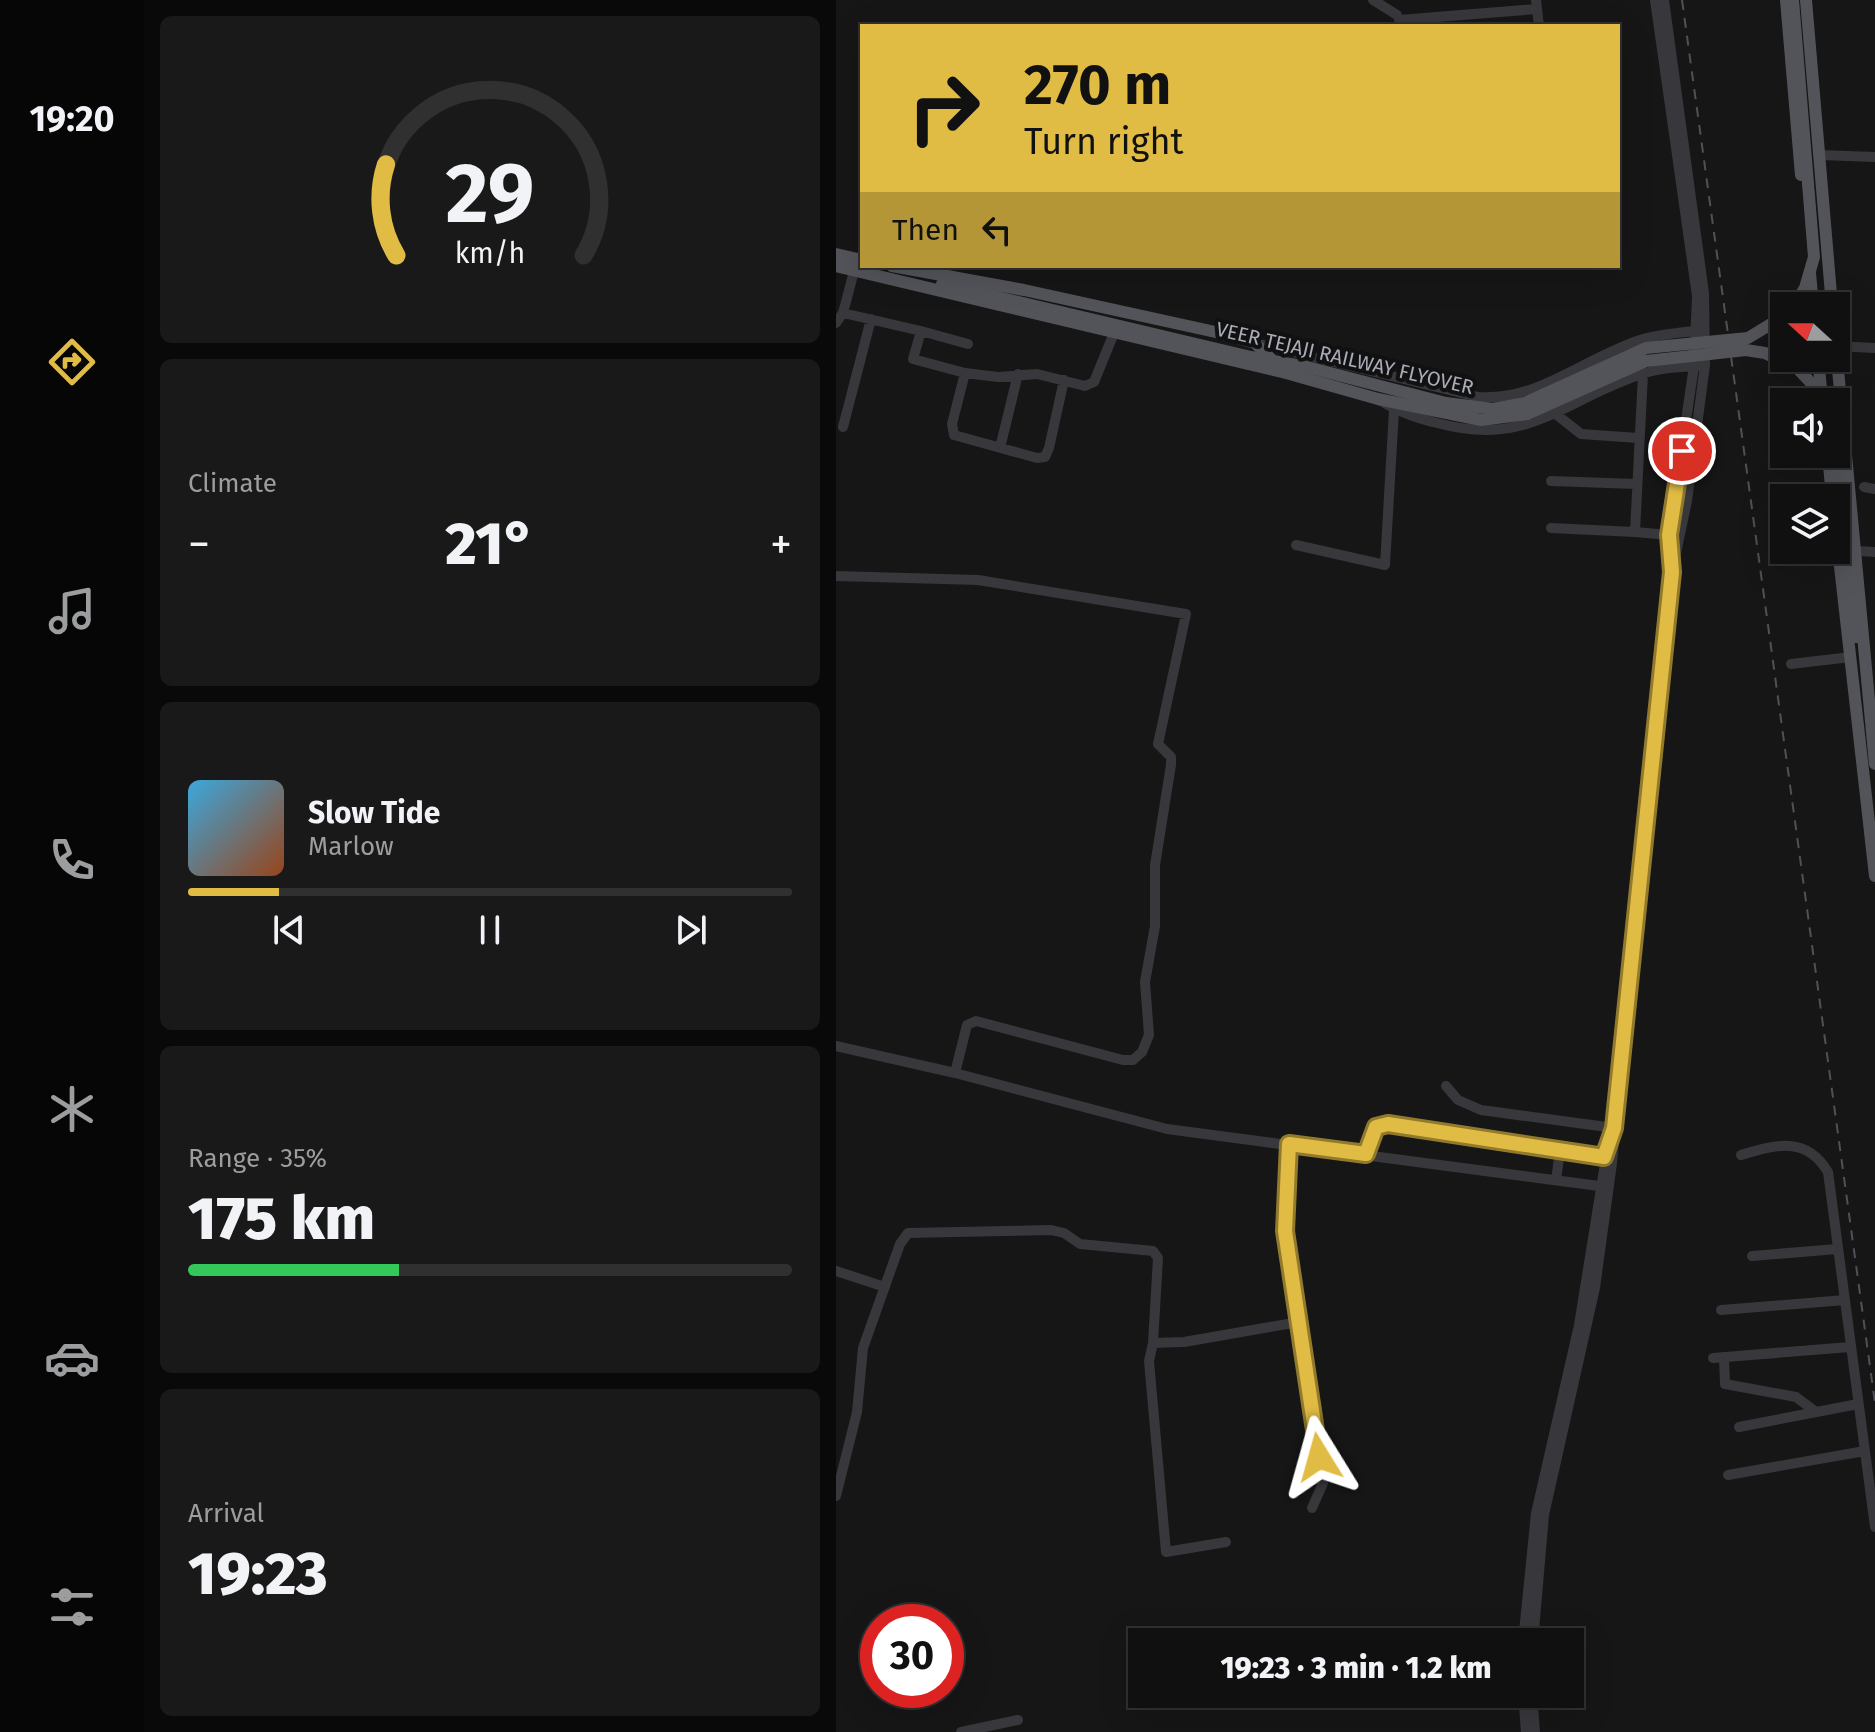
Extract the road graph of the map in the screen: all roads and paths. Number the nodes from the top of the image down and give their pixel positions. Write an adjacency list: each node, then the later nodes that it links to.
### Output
1 (1373, 0): 9 (street)
2 (1394, 0): 9 (street)
3 (1655, 0): 10 (street)
4 (1664, 0): 10 (street)
5 (1786, 0): 19 (main road)
6 (1793, 0): 18 (main road, bridge)
7 (1806, 0): 11 (main road)
8 (1537, 5): 9 (street)
9 (1399, 20)
10 (1670, 81): 25 (street)
11 (1820, 155): 12 (street); 20 (main road)
12 (1875, 157)
13 (836, 254): 14 (main road)
14 (860, 260)
15 (836, 266): 16 (main road)
16 (892, 271): 24 (main road, VEER TEJAJI RAILWAY FLYOVER, bridge); 27 (main road); 28 (main road)
17 (853, 275): 21 (street)
18 (1803, 292)
19 (1812, 292)
20 (1831, 292)
21 (843, 313): 22 (street); 23 (street)
22 (871, 319): 26 (street); 43 (street)
23 (836, 323)
24 (1770, 325)
25 (1702, 330): 28 (street); 32 (street)
26 (921, 331): 29 (street); 34 (street)
27 (1114, 333): 35 (main road); 38 (street)
28 (1255, 343): 35 (main road)
29 (968, 344)
30 (1850, 347): 31 (street)
31 (1875, 348)
32 (1700, 366): 37 (street); 51 (street); 56 (street)
33 (1839, 372): 53 (main road)
34 (965, 373): 36 (street); 45 (street)
35 (1286, 373): 40 (main road)
36 (1018, 374): 38 (street); 45 (street)
37 (1643, 374): 42 (street); 44 (street)
38 (1064, 380): 45 (street)
39 (1816, 388): 40 (main road, bridge)
40 (1378, 399): 41 (street)
41 (1394, 410): 42 (street); 52 (street)
42 (1557, 415): 44 (street)
43 (843, 427)
44 (1638, 438): 48 (street)
45 (1000, 448)
46 (1839, 468): 58 (main road)
47 (1551, 481): 48 (street)
48 (1636, 484): 50 (street)
49 (1551, 528): 50 (street)
50 (1635, 532): 51 (street)
51 (1669, 535): 56 (street)
52 (1296, 545)
53 (1858, 551): 54 (street); 60 (main road)
54 (1875, 552)
55 (1841, 564): 58 (main road)
56 (1672, 572): 67 (street)
57 (836, 576): 65 (street)
58 (1854, 655): 59 (street); 60 (main road); 61 (main road)
59 (1791, 664)
60 (1869, 683): 61 (main road)
61 (1869, 738): 62 (main road); 63 (main road)
62 (1875, 764)
63 (1875, 876)
64 (836, 1046): 65 (street)
65 (955, 1073): 68 (street)
66 (1446, 1086): 67 (street)
67 (1614, 1128): 72 (street); 95 (street)
68 (1289, 1144): 70 (street); 81 (street)
69 (1560, 1151): 70 (street); 72 (street); 73 (street)
70 (1366, 1154): 73 (street)
71 (1741, 1155): 75 (street)
72 (1604, 1157): 74 (street)
73 (1556, 1180): 74 (street)
74 (1599, 1186): 94 (street)
75 (1837, 1249): 76 (street); 79 (street)
76 (1752, 1256)
77 (836, 1271): 78 (street)
78 (885, 1287): 82 (street); 90 (street)
79 (1845, 1300): 80 (street); 83 (street)
80 (1721, 1310)
81 (1299, 1322): 82 (street); 91 (street)
82 (1153, 1343): 93 (street)
83 (1850, 1347): 84 (street); 85 (street)
84 (1858, 1404): 85 (street); 87 (street)
85 (1816, 1412): 86 (street)
86 (1739, 1427)
87 (1865, 1451): 88 (street); 89 (street)
88 (1871, 1465): 92 (street)
89 (1728, 1475)
90 (836, 1496)
91 (1312, 1508)
92 (1875, 1527)
93 (1226, 1542)
94 (1524, 1628)
95 (1534, 1628)
96 (1524, 1708): 100 (street)
97 (1533, 1708): 101 (street)
98 (1018, 1720): 99 (street)
99 (961, 1732)
100 (1526, 1732)
101 (1535, 1732)

